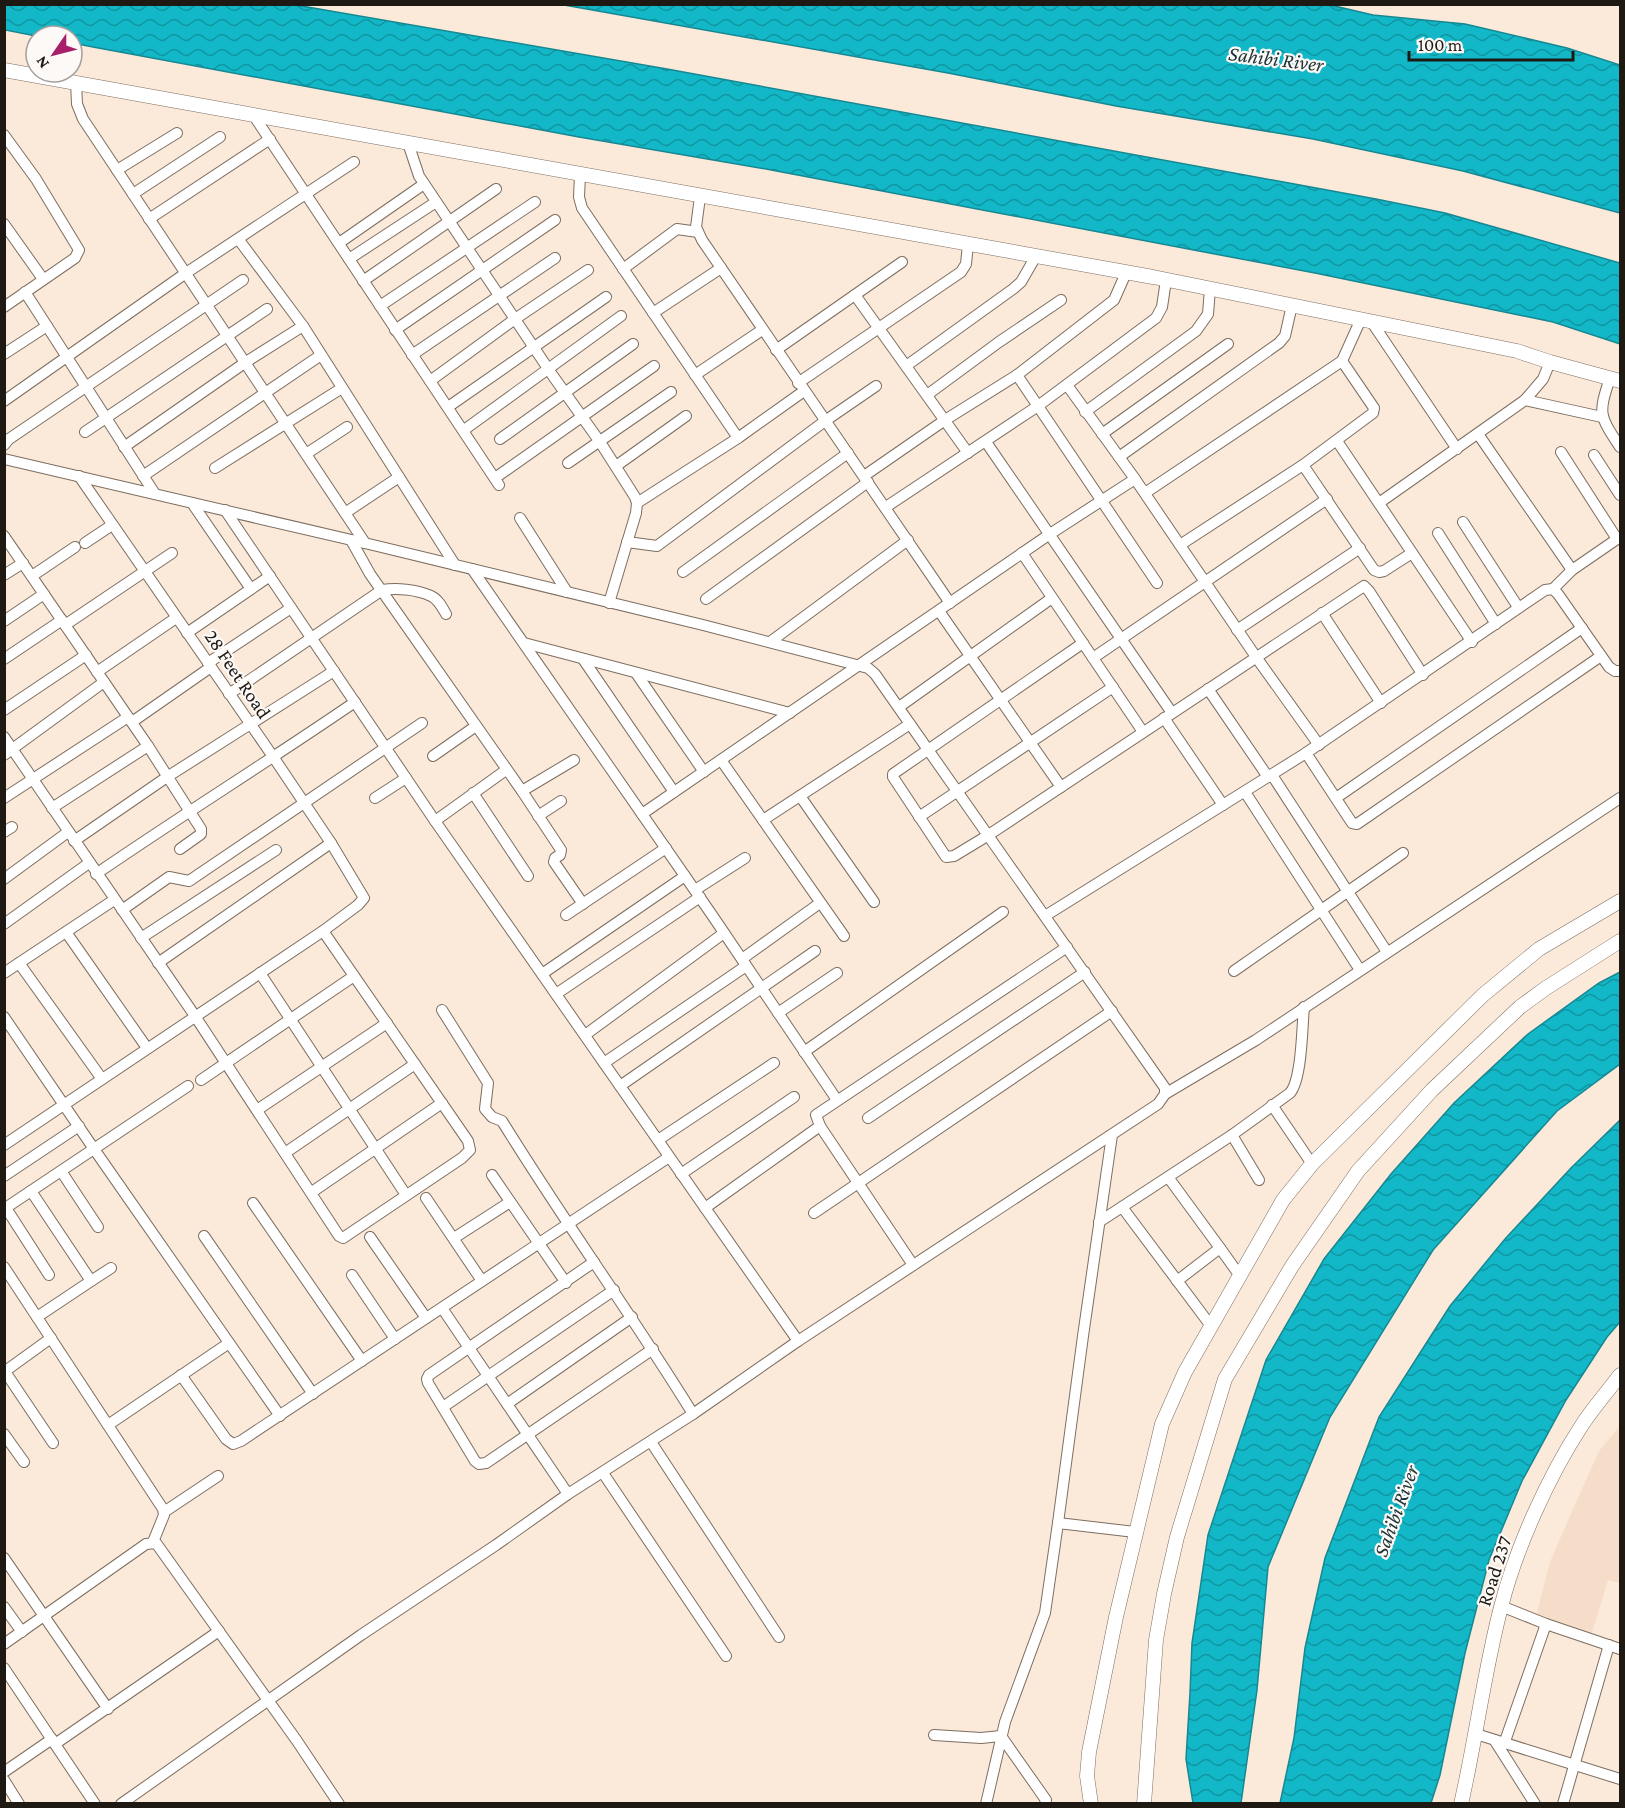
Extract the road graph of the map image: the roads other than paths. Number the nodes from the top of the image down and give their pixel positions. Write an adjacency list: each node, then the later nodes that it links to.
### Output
1 (4, 70): 2 (street)
2 (24, 73)
3 (76, 84): 12 (street)
4 (84, 84): 5 (street)
5 (254, 116): 9 (street); 10 (street)
6 (177, 133): 12 (street)
7 (4, 135): 40 (street)
8 (220, 137): 16 (street)
9 (270, 139): 17 (street); 21 (street)
10 (408, 144): 13 (street); 14 (street)
11 (354, 162): 17 (street)
12 (117, 170): 16 (street)
13 (580, 175): 18 (street); 36 (street)
14 (424, 184): 19 (street); 27 (street)
15 (496, 189): 23 (street)
16 (133, 194): 21 (street)
17 (307, 194): 26 (street); 27 (street)
18 (700, 196): 25 (street); 28 (street)
19 (436, 202): 23 (street); 32 (street)
20 (535, 202): 29 (street)
21 (149, 219): 38 (street)
22 (555, 220): 35 (street)
23 (449, 221): 29 (street); 43 (street)
24 (4, 224): 40 (street)
25 (698, 232): 34 (street); 36 (street)
26 (239, 240): 38 (street); 60 (street)
27 (339, 243): 32 (street)
28 (968, 244): 30 (street); 61 (street)
29 (466, 247): 35 (street); 52 (street)
30 (1036, 256): 39 (street); 77 (street)
31 (555, 258): 47 (street)
32 (350, 260): 43 (street)
33 (902, 262): 46 (street)
34 (721, 268): 55 (street); 63 (street)
35 (482, 269): 47 (street); 62 (street)
36 (623, 269): 55 (street)
37 (588, 270): 57 (street)
38 (186, 273): 50 (street); 72 (street)
39 (1126, 273): 42 (street); 80 (street)
40 (43, 279): 45 (street)
41 (243, 280): 50 (street)
42 (1166, 280): 44 (street); 83 (street)
43 (363, 281): 52 (street)
44 (1210, 289): 51 (street); 96 (street)
45 (25, 292): 53 (street); 59 (street)
46 (855, 295): 61 (street); 68 (street)
47 (499, 296): 57 (street); 71 (street)
48 (606, 297): 67 (street)
49 (1061, 300): 91 (street)
50 (207, 305): 64 (street); 86 (street)
51 (1292, 305): 58 (street); 123 (street)
52 (380, 306): 62 (street)
53 (4, 307)
54 (267, 309): 64 (street)
55 (653, 313): 79 (street)
56 (621, 316): 78 (street)
57 (515, 319): 67 (street); 82 (street)
58 (1366, 320): 73 (street); 75 (street); 117 (street)
59 (47, 326): 69 (street); 72 (street)
60 (303, 326): 70 (street); 74 (street)
61 (879, 328): 77 (street); 85 (street)
62 (395, 330): 71 (street)
63 (762, 330): 68 (street); 79 (street)
64 (227, 335): 74 (street); 100 (street)
65 (633, 344): 88 (street)
66 (1228, 344): 107 (street)
67 (534, 347): 78 (street); 94 (street)
68 (776, 350): 85 (street)
69 (4, 354)
70 (321, 355): 87 (street); 90 (street)
71 (412, 355): 82 (street)
72 (68, 357): 86 (street); 93 (street)
73 (1342, 361): 111 (street); 134 (street)
74 (246, 362): 90 (street); 115 (street)
75 (1550, 362): 81 (street); 92 (street)
76 (654, 366): 98 (street)
77 (906, 366): 91 (street)
78 (549, 369): 88 (street); 105 (street)
79 (694, 375): 109 (street)
80 (1017, 375): 95 (street); 101 (street)
81 (1615, 379): 99 (street)
82 (430, 381): 94 (street)
83 (1067, 385): 95 (street); 96 (street)
84 (876, 386): 102 (street)
85 (801, 387): 102 (street); 109 (street)
86 (87, 388): 100 (street); 114 (street)
87 (342, 388): 103 (street); 131 (street)
88 (565, 392): 98 (street); 110 (street)
89 (672, 392): 112 (street)
90 (266, 393): 103 (street); 130 (street)
91 (927, 395): 101 (street)
92 (1525, 400): 99 (street); 108 (street)
93 (4, 401)
94 (448, 406): 105 (street)
95 (1038, 406): 113 (street); 138 (street)
96 (1085, 412): 107 (street)
97 (686, 416): 127 (street)
98 (583, 417): 105 (street); 112 (street)
99 (1602, 417): 116 (street)
100 (106, 418): 106 (street); 115 (street)
101 (945, 420): 120 (street); 132 (street)
102 (825, 421): 119 (street); 154 (street)
103 (286, 423): 121 (street); 128 (street)
104 (346, 427): 121 (street)
105 (464, 430)
106 (85, 432)
107 (1102, 434): 123 (street)
108 (1478, 434): 117 (street); 164 (street)
109 (738, 438): 140 (street)
110 (500, 439)
111 (1336, 441): 126 (street); 141 (street)
112 (600, 442): 125 (street); 127 (street)
113 (986, 442): 120 (street); 149 (street)
114 (4, 445)
115 (124, 447): 130 (street)
116 (1620, 447)
117 (1457, 449): 141 (street)
118 (1561, 452): 151 (street)
119 (848, 453): 132 (street); 166 (street)
120 (968, 453): 142 (street)
121 (306, 454): 144 (street)
122 (1594, 455): 136 (street)
123 (1119, 457): 133 (street)
124 (4, 459): 129 (street)
125 (568, 463)
126 (1303, 465): 137 (street); 156 (street)
127 (616, 466): 140 (street)
128 (215, 468)
129 (79, 476): 135 (street); 147 (street, 28 Feet Road)
130 (143, 476): 135 (street)
131 (399, 477): 144 (street); 162 (street)
132 (866, 479): 142 (street); 178 (street)
133 (1135, 479): 134 (street); 138 (street)
134 (1145, 493): 156 (street)
135 (155, 494): 139 (street)
136 (1620, 495)
137 (1328, 499): 157 (street); 171 (street)
138 (1102, 501): 149 (street); 170 (street)
139 (192, 502): 143 (street); 172 (street)
140 (637, 503): 154 (street)
141 (1379, 504): 160 (street)
142 (886, 507): 153 (street)
143 (225, 510): 152 (street); 169 (street)
144 (345, 513): 155 (street)
145 (520, 518): 175 (street)
146 (1462, 522): 181 (street)
147 (112, 525): 165 (street, 28 Feet Road); 168 (street)
148 (1438, 533): 189 (street)
149 (1050, 534): 159 (street); 194 (street)
150 (4, 536): 161 (street)
151 (1619, 538): 164 (street)
152 (351, 540): 155 (street); 173 (street)
153 (908, 540): 180 (street); 195 (street)
154 (627, 542): 179 (street)
155 (365, 543): 162 (street)
156 (1180, 545): 171 (street)
157 (1360, 548): 160 (street); 191 (street)
158 (172, 553): 165 (street)
159 (1022, 553): 177 (street); 180 (street)
160 (1412, 553): 196 (street)
161 (23, 563): 167 (street); 168 (street)
162 (455, 565): 163 (street)
163 (472, 569): 175 (street); 197 (street)
164 (1572, 570): 174 (street)
165 (145, 572): 186 (street, 28 Feet Road); 188 (street)
166 (683, 572)
167 (4, 575)
168 (32, 576): 176 (street)
169 (270, 576): 172 (street); 182 (street)
170 (1157, 583)
171 (1206, 583): 191 (street); 194 (street)
172 (251, 589): 192 (street)
173 (382, 590): 185 (street); 193 (street); 228 (street)
174 (1553, 590): 181 (street); 190 (street)
175 (567, 592): 179 (street)
176 (44, 594): 187 (street); 188 (street)
177 (1052, 598): 198 (street); 200 (street)
178 (706, 599)
179 (609, 603): 195 (street)
180 (950, 603): 183 (street)
181 (1518, 607): 189 (street)
182 (291, 608): 193 (street); 206 (street)
183 (939, 611): 200 (street); 207 (street)
184 (1322, 613): 202 (street); 212 (street); 219 (street)
185 (446, 614)
186 (176, 618): 192 (street, 28 Feet Road); 210 (street)
187 (4, 621)
188 (63, 623): 199 (street); 204 (street)
189 (1496, 624): 196 (street)
190 (1582, 628): 201 (street); 257 (street)
191 (1237, 630): 202 (street)
192 (187, 633): 206 (street, 28 Feet Road)
193 (312, 638): 208 (street); 216 (street)
194 (1121, 639): 203 (street); 223 (street)
195 (770, 642): 207 (street)
196 (1472, 642): 212 (street)
197 (524, 643): 205 (street); 264 (street)
198 (1083, 643): 203 (street); 217 (street)
199 (86, 655): 210 (street); 221 (street)
200 (970, 656): 217 (street); 220 (street)
201 (1601, 656): 209 (street); 257 (street)
202 (1256, 657): 215 (street); 232 (street)
203 (1093, 658): 214 (street)
204 (4, 659)
205 (583, 659): 211 (street); 250 (street)
206 (209, 665): 216 (street, 28 Feet Road); 224 (street)
207 (861, 665): 220 (street); 222 (street)
208 (334, 671): 218 (street); 227 (street)
209 (1620, 671)
210 (97, 672): 213 (street)
211 (636, 673): 222 (street); 243 (street)
212 (1423, 675): 219 (street)
213 (104, 682): 224 (street); 236 (street)
214 (1113, 687): 229 (street); 231 (street)
215 (1208, 689): 223 (street); 244 (street)
216 (229, 694): 227 (street, 28 Feet Road)
217 (1000, 699): 231 (street); 235 (street)
218 (355, 702): 234 (street); 239 (street)
219 (1381, 703): 232 (street)
220 (899, 707): 226 (street)
221 (4, 710)
222 (790, 713): 241 (street)
223 (1168, 715): 229 (street); 261 (street)
224 (130, 719): 233 (street); 247 (street)
225 (422, 723): 234 (street)
226 (910, 724): 235 (street); 254 (street)
227 (250, 725): 239 (street, 28 Feet Road); 245 (street)
228 (476, 726): 238 (street); 242 (street)
229 (1143, 732): 248 (street)
230 (4, 737): 236 (street)
231 (1030, 742): 248 (street); 251 (street)
232 (1319, 745): 237 (street)
233 (148, 746): 245 (street); 262 (street)
234 (386, 748): 246 (street); 260 (street)
235 (928, 749): 251 (street); 266 (street)
236 (9, 752): 247 (street)
237 (1306, 753): 244 (street); 257 (street)
238 (433, 756)
239 (274, 758): 260 (street, 28 Feet Road); 263 (street)
240 (573, 760): 249 (street)
241 (721, 760): 243 (street); 267 (street)
242 (506, 770): 249 (street); 253 (street)
243 (704, 772): 250 (street)
244 (1270, 776): 252 (street); 282 (street)
245 (167, 777): 263 (street); 270 (street)
246 (406, 778): 256 (street); 268 (street)
247 (33, 779): 255 (street); 262 (street)
248 (1061, 787): 269 (street)
249 (522, 791): 265 (street)
250 (674, 792): 264 (street)
251 (956, 792): 266 (street); 269 (street)
252 (1245, 792): 261 (street); 290 (street)
253 (473, 794): 268 (street); 279 (street)
254 (800, 796): 267 (street); 286 (street)
255 (4, 798)
256 (375, 798)
257 (1336, 798)
258 (1620, 798): 303 (street)
259 (561, 801): 265 (street)
260 (304, 804): 271 (street, 28 Feet Road); 289 (street)
261 (1223, 805): 293 (street)
262 (52, 808): 270 (street)
263 (189, 810): 273 (street); 278 (street)
264 (642, 814): 272 (street)
265 (538, 816): 288 (street)
266 (919, 817): 269 (street)
267 (763, 820): 287 (street)
268 (435, 821): 313 (street)
269 (987, 836): 293 (street)
270 (71, 837): 277 (street); 281 (street)
271 (331, 843): 295 (street, 28 Feet Road); 306 (street)
272 (666, 848): 280 (street); 288 (street)
273 (180, 849)
274 (276, 850): 299 (street)
275 (1403, 853): 282 (street)
276 (745, 858): 283 (street)
277 (89, 863): 278 (street); 294 (street)
278 (96, 874): 284 (street)
279 (528, 876)
280 (685, 876): 283 (street); 313 (street)
281 (4, 879)
282 (1347, 891): 290 (street); 303 (street)
283 (697, 894): 297 (street); 316 (street)
284 (114, 900): 289 (street); 296 (street)
285 (1620, 901): 356 (street)
286 (874, 902)
287 (820, 903): 298 (street); 304 (street)
288 (583, 904): 292 (street)
289 (122, 910): 299 (street)
290 (1322, 911): 307 (street); 308 (street)
291 (1003, 912): 327 (street)
292 (566, 915)
293 (1045, 916): 301 (street)
294 (4, 924)
295 (323, 931): 311 (street); 314 (street)
296 (66, 932): 305 (street); 326 (street)
297 (724, 933): 304 (street); 325 (street)
298 (844, 936)
299 (141, 938): 306 (street)
300 (1620, 941): 459 (street)
301 (1067, 947): 309 (street); 339 (street)
302 (815, 951): 315 (street)
303 (1387, 952): 307 (street)
304 (744, 962): 315 (street); 329 (street)
305 (19, 963): 310 (street); 333 (street)
306 (158, 963): 321 (street)
307 (1360, 970): 317 (street)
308 (1234, 971)
309 (1085, 972): 319 (street); 345 (street)
310 (4, 973)
311 (260, 973): 321 (street); 323 (street)
312 (837, 973): 320 (street)
313 (542, 974): 316 (street)
314 (354, 976): 323 (street); 324 (street)
315 (761, 988): 320 (street); 336 (street)
316 (556, 994): 325 (street)
317 (1304, 1007): 337 (street); 342 (street)
318 (442, 1010): 375 (street)
319 (1112, 1011): 337 (street); 363 (street)
320 (778, 1013): 327 (street)
321 (195, 1016): 326 (street); 328 (street)
322 (4, 1017): 341 (street)
323 (290, 1019): 328 (street); 332 (street)
324 (387, 1023): 331 (street); 332 (street)
325 (585, 1035): 329 (street)
326 (147, 1048): 333 (street)
327 (804, 1052): 339 (street)
328 (226, 1063): 334 (street); 344 (street)
329 (604, 1063): 336 (street)
330 (774, 1063): 350 (street)
331 (415, 1064): 340 (street); 343 (street)
332 (322, 1066): 343 (street); 344 (street)
333 (102, 1079): 341 (street)
334 (201, 1080)
335 (188, 1086): 353 (street)
336 (620, 1086): 350 (street)
337 (1165, 1094): 348 (street)
338 (794, 1097): 358 (street)
339 (837, 1100): 347 (street)
340 (442, 1103): 352 (street); 366 (street)
341 (65, 1104): 346 (street); 351 (street)
342 (1272, 1106): 349 (street); 356 (street)
343 (350, 1109): 352 (street); 354 (street)
344 (257, 1110): 354 (street)
345 (868, 1118)
346 (79, 1126): 353 (street); 360 (street)
347 (820, 1126): 363 (street); 371 (street)
348 (1112, 1135): 374 (street); 383 (street)
349 (1232, 1135): 361 (street); 362 (street)
350 (658, 1140): 355 (street)
351 (4, 1145)
352 (375, 1148): 365 (street); 366 (street)
353 (94, 1149): 357 (street); 402 (street)
354 (285, 1153): 365 (street)
355 (669, 1156): 358 (street); 375 (street)
356 (1312, 1164): 388 (street)
357 (61, 1171): 364 (street); 376 (street)
358 (681, 1174): 371 (street)
359 (492, 1175): 368 (street)
360 (4, 1176)
361 (1168, 1177): 370 (street); 381 (street)
362 (1259, 1180)
363 (859, 1183): 373 (street); 383 (street)
364 (31, 1191): 372 (street); 389 (street)
365 (312, 1192): 366 (street)
366 (406, 1195)
367 (426, 1198): 379 (street)
368 (510, 1202): 379 (street); 380 (street)
369 (253, 1203): 405 (street)
370 (1122, 1207): 374 (street); 391 (street)
371 (705, 1208): 401 (street)
372 (5, 1209): 386 (street)
373 (814, 1213)
374 (1099, 1222): 425 (street)
375 (569, 1223): 380 (street); 382 (street)
376 (98, 1227)
377 (204, 1236): 410 (street)
378 (370, 1237): 397 (street)
379 (454, 1238): 390 (street)
380 (538, 1244): 390 (street); 392 (street)
381 (1220, 1248): 388 (street); 391 (street)
382 (594, 1262): 392 (street); 393 (street)
383 (913, 1265): 401 (street)
384 (4, 1268): 395 (street)
385 (111, 1268): 389 (street)
386 (49, 1275)
387 (352, 1275): 400 (street)
388 (1240, 1276): 398 (street)
389 (91, 1281): 395 (street)
390 (482, 1281): 394 (street)
391 (1177, 1281): 398 (street)
392 (566, 1283): 403 (street)
393 (614, 1290): 396 (street); 409 (street)
394 (442, 1308): 397 (street); 403 (street)
395 (37, 1317): 399 (street)
396 (632, 1317): 404 (street); 411 (street)
397 (426, 1318): 400 (street)
398 (1211, 1326): 426 (street)
399 (51, 1338): 406 (street); 415 (street)
400 (395, 1339): 405 (street)
401 (798, 1341): 413 (street)
402 (229, 1343): 407 (street); 414 (street)
403 (469, 1348): 409 (street); 412 (street)
404 (653, 1349): 413 (street); 417 (street)
405 (362, 1361): 410 (street)
406 (5, 1371): 419 (street)
407 (182, 1375): 414 (street); 415 (street)
408 (1620, 1375): 429 (street, Road 237)
409 (488, 1376): 411 (street); 412 (street)
410 (313, 1394): 414 (street)
411 (507, 1404): 417 (street)
412 (443, 1407): 417 (street)
413 (693, 1414): 418 (street)
414 (280, 1416)
415 (108, 1425): 424 (street)
416 (4, 1434): 420 (street)
417 (528, 1434): 423 (street)
418 (651, 1442): 421 (street); 435 (street)
419 (53, 1443)
420 (24, 1462)
421 (603, 1473): 423 (street); 439 (street)
422 (218, 1476): 424 (street)
423 (568, 1494): 441 (street)
424 (165, 1512): 427 (street)
425 (1058, 1523): 426 (street); 445 (street)
426 (1135, 1532): 458 (street)
427 (153, 1542): 431 (street); 433 (street)
428 (4, 1558): 431 (street)
429 (1501, 1606): 432 (street); 443 (street, Road 237)
430 (4, 1607): 434 (street)
431 (44, 1616): 434 (street); 442 (street)
432 (1546, 1624): 437 (street); 447 (street)
433 (219, 1631): 441 (street); 442 (street)
434 (22, 1632): 436 (street)
435 (779, 1637)
436 (4, 1644)
437 (1609, 1645): 438 (street); 448 (street)
438 (1620, 1649)
439 (726, 1656)
440 (4, 1668): 446 (street)
441 (268, 1701): 454 (street); 455 (street)
442 (108, 1708): 446 (street)
443 (1476, 1734): 447 (street); 460 (street, Road 237)
444 (934, 1735): 445 (street)
445 (1001, 1737): 456 (street); 457 (street)
446 (54, 1742): 449 (street); 453 (street)
447 (1499, 1743): 448 (street); 461 (street)
448 (1574, 1766): 450 (street); 462 (street)
449 (4, 1772)
450 (1620, 1779)
451 (4, 1780): 452 (street)
452 (19, 1803)
453 (95, 1803)
454 (121, 1803)
455 (339, 1803)
456 (986, 1803)
457 (1045, 1803)
458 (1091, 1803)
459 (1144, 1803)
460 (1461, 1803)
461 (1535, 1803)
462 (1563, 1803)

